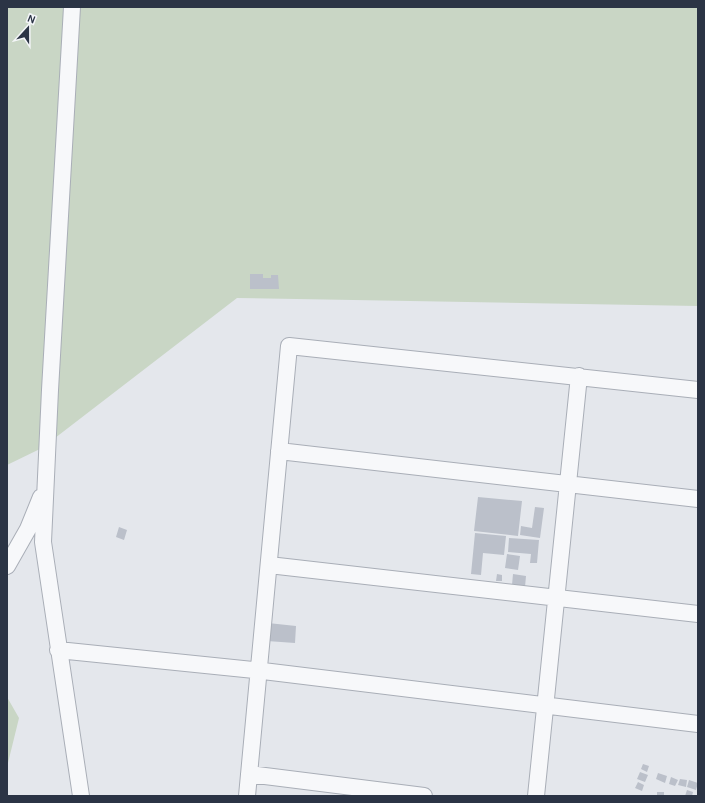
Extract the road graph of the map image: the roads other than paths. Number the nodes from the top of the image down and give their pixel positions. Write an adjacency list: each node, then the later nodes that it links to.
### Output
1 (72, 7): 6 (street)
2 (580, 376): 3 (street); 4 (street); 5 (street)
3 (698, 390)
4 (279, 451): 5 (street); 8 (street)
5 (568, 484): 7 (street); 10 (street)
6 (45, 487): 9 (street); 12 (street)
7 (698, 499)
8 (269, 565): 10 (street); 13 (street)
9 (7, 566)
10 (556, 598): 11 (street); 14 (street)
11 (698, 614)
12 (58, 650): 13 (street); 17 (street)
13 (259, 670): 14 (street); 16 (street)
14 (546, 706): 15 (street); 20 (street)
15 (698, 724)
16 (249, 774): 18 (street); 19 (street)
17 (81, 796)
18 (247, 796)
19 (424, 796)
20 (536, 796)

